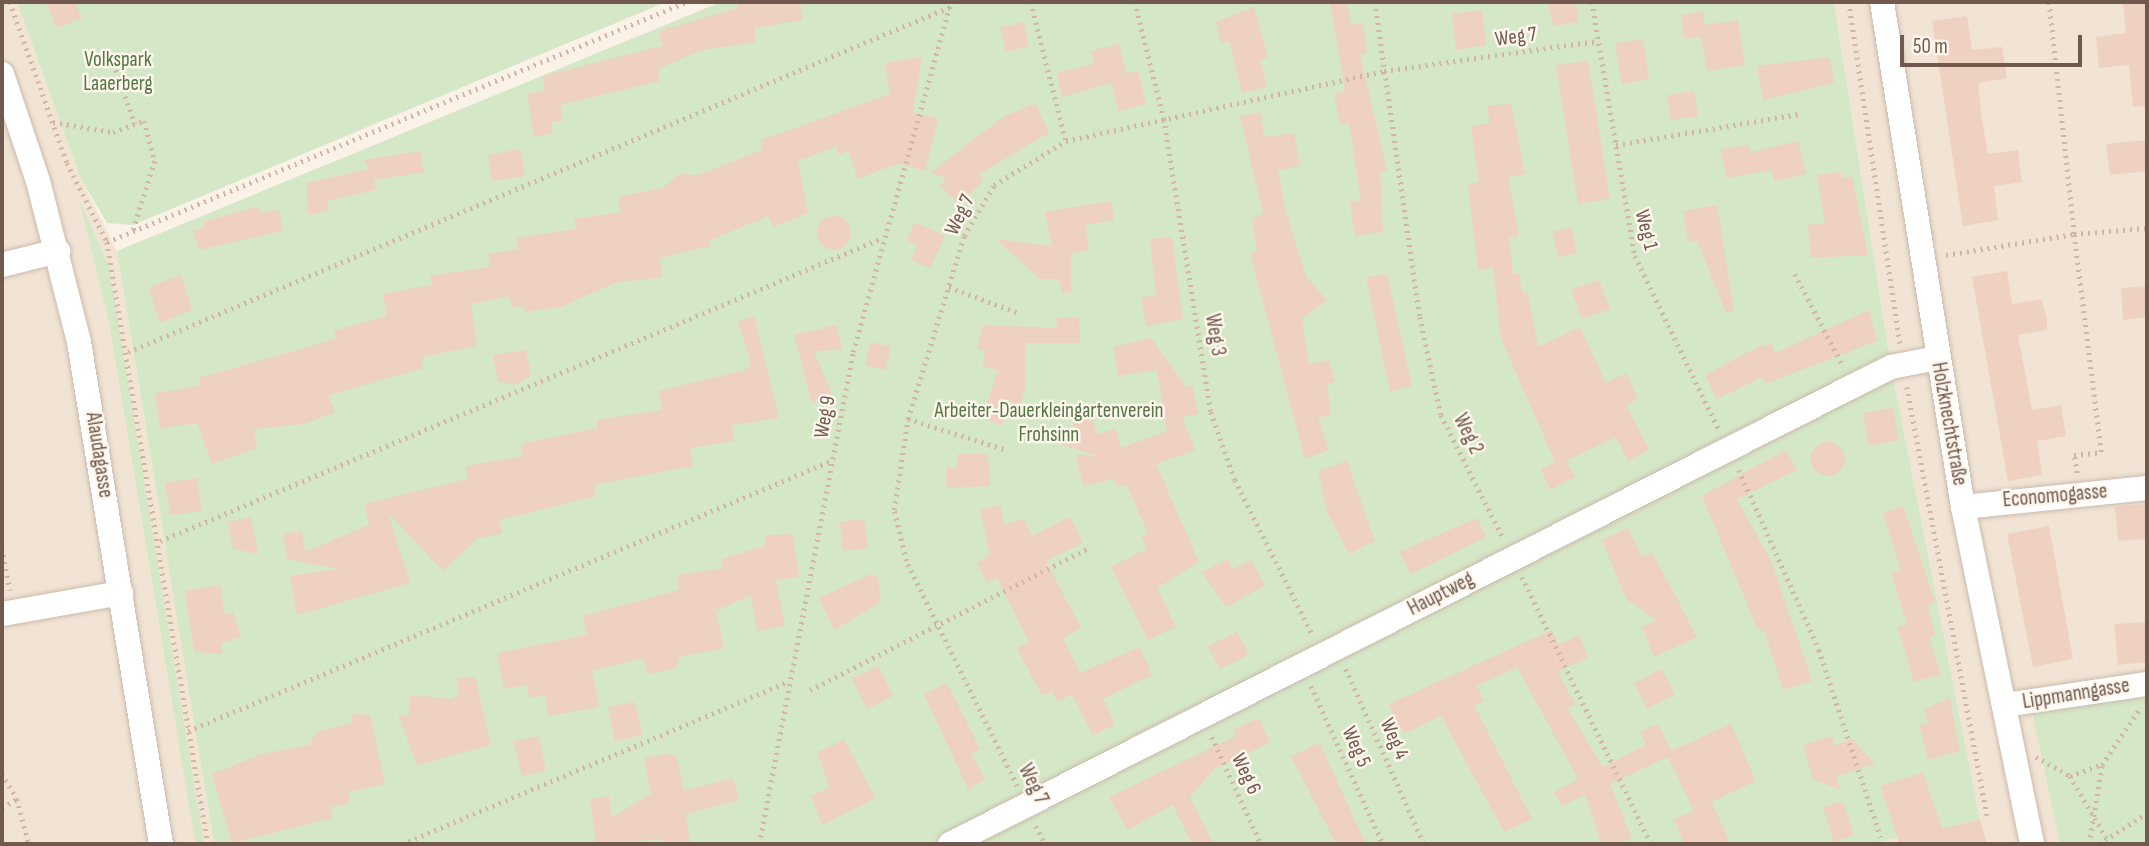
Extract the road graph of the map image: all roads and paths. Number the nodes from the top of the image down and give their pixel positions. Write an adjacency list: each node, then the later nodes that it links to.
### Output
1 (10, 2): 17 (path)
2 (686, 2): 22 (path)
3 (1031, 2): 19 (path)
4 (1135, 2): 16 (path, Weg 3)
5 (1375, 2): 13 (path, Weg 2)
6 (1592, 2): 11 (path, Weg 1)
7 (1849, 2): 34 (path)
8 (1882, 2): 27 (street, Holzknechtstraße)
9 (2049, 2): 23 (path)
10 (950, 5): 24 (path, Weg 9); 32 (path)
11 (1598, 41): 13 (path, Weg 7); 20 (path, Weg 1)
12 (116, 69): 18 (path)
13 (1384, 71): 16 (path, Weg 7); 46 (path, Weg 2)
14 (2, 74): 26 (street, Alaudagasse)
15 (1800, 114): 20 (path)
16 (1164, 119): 19 (path, Weg 7); 50 (path, Weg 3)
17 (53, 122): 18 (path); 25 (path)
18 (135, 124): 22 (path)
19 (1066, 141): 30 (path, Weg 7)
20 (1616, 145): 37 (path, Weg 1)
21 (2147, 228): 23 (path)
22 (132, 232): 25 (path)
23 (2074, 234): 27 (path); 41 (path)
24 (881, 239): 39 (path, Weg 9); 43 (path)
25 (107, 242): 32 (path)
26 (58, 251): 28 (street); 47 (street, Alaudagasse)
27 (1922, 259): 33 (street, Holzknechtstraße)
28 (2, 265)
29 (1795, 274): 35 (path)
30 (949, 287): 31 (path); 36 (path, Weg 7)
31 (1016, 312)
32 (128, 352): 43 (path)
33 (1937, 358): 34 (street, Hauptweg); 42 (street, Holzknechtstraße)
34 (1903, 365): 35 (street, Hauptweg); 67 (path)
35 (1853, 386): 37 (street, Hauptweg)
36 (908, 419): 38 (path); 49 (path, Weg 7)
37 (1728, 447): 46 (street, Hauptweg); 68 (path, Weg 1)
38 (1004, 449)
39 (833, 460): 51 (path, Weg 9); 57 (path)
40 (2147, 488): 41 (street, Economogasse)
41 (2082, 494): 42 (street, Economogasse)
42 (1963, 507): 55 (street, Holzknechtstraße)
43 (160, 541): 57 (path)
44 (1091, 547): 49 (path)
45 (2, 548): 48 (path)
46 (1513, 557): 50 (street, Hauptweg); 80 (path, Weg 2)
47 (121, 593): 48 (street); 71 (street, Alaudagasse)
48 (7, 606)
49 (938, 628): 53 (path); 63 (path, Weg 7)
50 (1319, 654): 56 (street, Hauptweg); 78 (path, Weg 5); 79 (path, Weg 4)
51 (787, 682): 73 (path); 74 (path, Weg 9)
52 (2147, 684): 55 (street, Lippmanngasse)
53 (810, 690)
54 (2147, 700): 59 (path)
55 (2005, 705): 81 (street, Holzknechtstraße)
56 (1202, 717): 63 (street, Hauptweg); 77 (path, Weg 6)
57 (188, 731): 72 (path)
58 (2036, 756): 61 (path)
59 (2102, 765): 61 (path); 66 (path)
60 (2, 774): 62 (path)
61 (2070, 776): 66 (path)
62 (17, 799): 64 (path); 70 (path)
63 (1025, 802): 75 (street, Hauptweg); 76 (path, Weg 7)
64 (2, 808)
65 (2147, 813): 69 (path)
66 (2092, 814): 69 (path); 82 (path)
67 (1987, 816)
68 (1881, 838)
69 (2108, 842): 83 (path)
70 (29, 844)
71 (161, 844)
72 (208, 844)
73 (401, 844)
74 (759, 844)
75 (950, 844)
76 (1045, 844)
77 (1261, 844)
78 (1383, 844)
79 (1424, 844)
80 (1651, 844)
81 (2032, 844)
82 (2089, 844)
83 (2099, 844)

